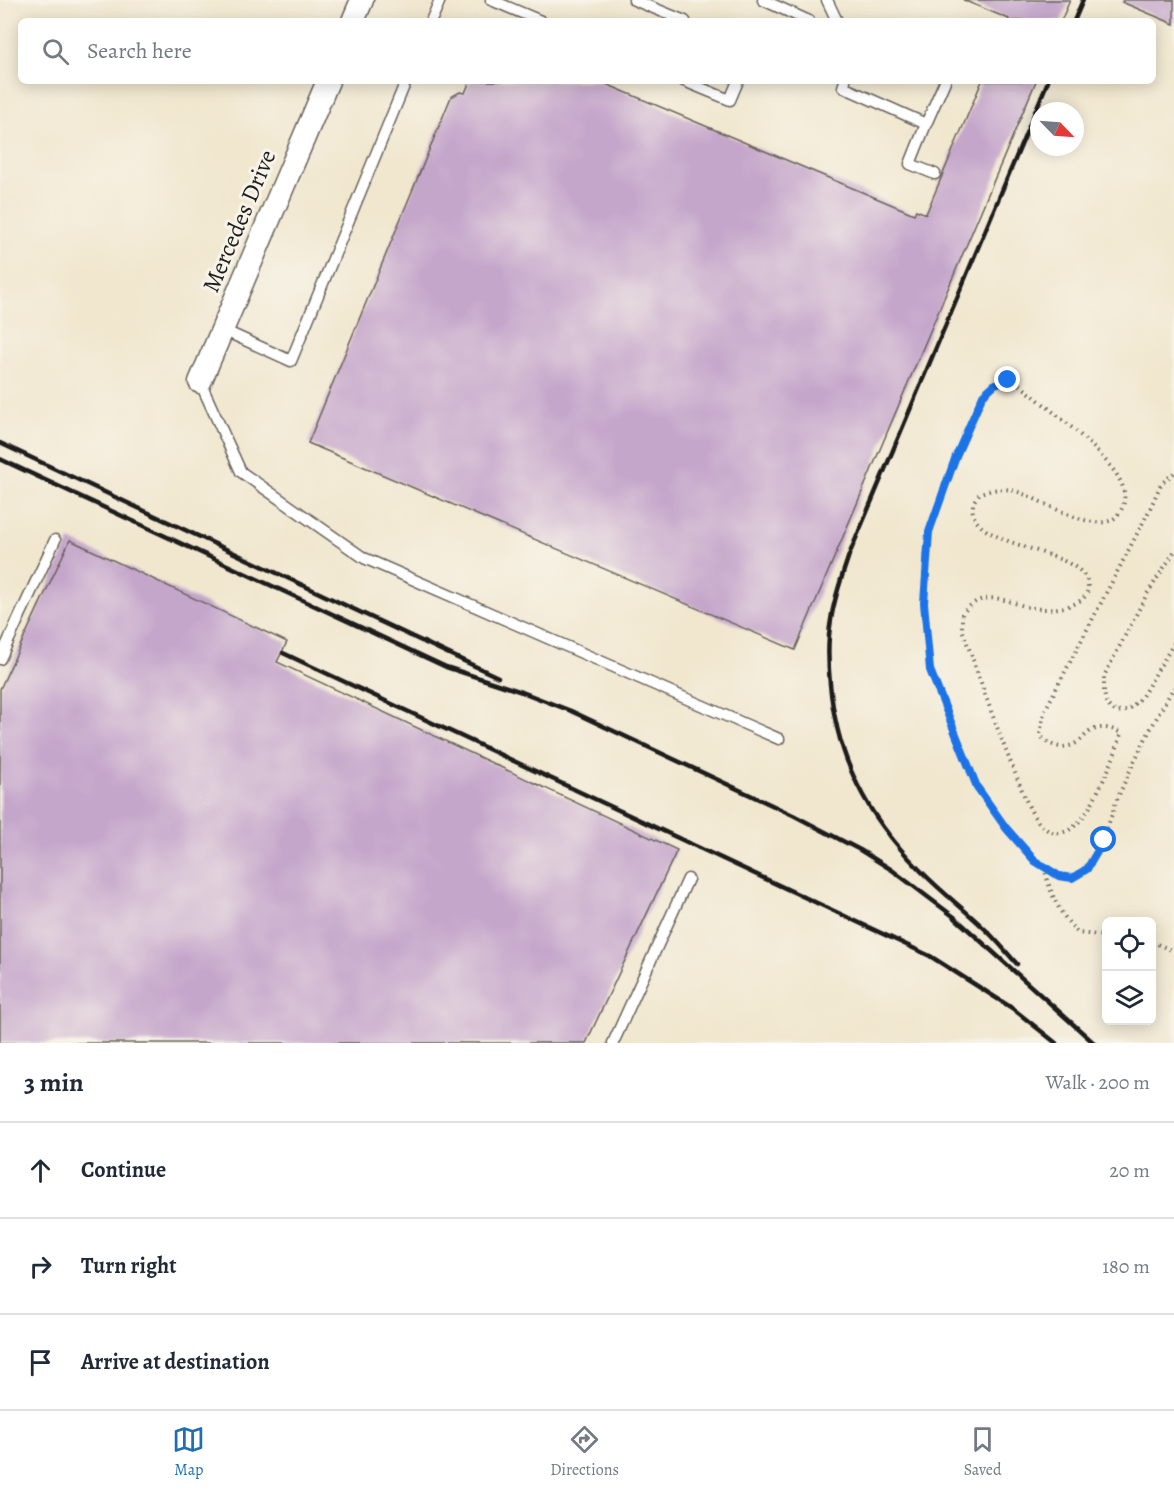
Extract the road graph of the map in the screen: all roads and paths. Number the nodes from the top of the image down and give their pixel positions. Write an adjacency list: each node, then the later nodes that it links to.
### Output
1 (362, 0): 7 (street)
2 (440, 0): 8 (lane)
3 (491, 0): 9 (lane)
4 (634, 0): 10 (lane)
5 (763, 0): 11 (lane)
6 (827, 0): 12 (lane)
7 (354, 18)
8 (432, 18)
9 (535, 18)
10 (678, 18)
11 (802, 18)
12 (836, 18)
13 (327, 84): 21 (street, Mercedes Drive)
14 (405, 84): 21 (lane)
15 (691, 84): 16 (lane)
16 (737, 84)
17 (844, 84): 19 (lane)
18 (944, 84): 19 (lane)
19 (926, 124): 20 (lane)
20 (935, 174)
21 (223, 330): 22 (street, Mercedes Drive)
22 (200, 382): 29 (lane)
23 (1174, 473): 30 (path)
24 (55, 540): 27 (lane)
25 (1174, 552): 26 (path)
26 (1174, 643)
27 (0, 658)
28 (1174, 687): 30 (path)
29 (779, 739)
30 (1043, 866): 32 (path)
31 (688, 879): 35 (lane)
32 (1102, 935)
33 (1156, 944): 34 (path)
34 (1174, 951)
35 (613, 1043)

